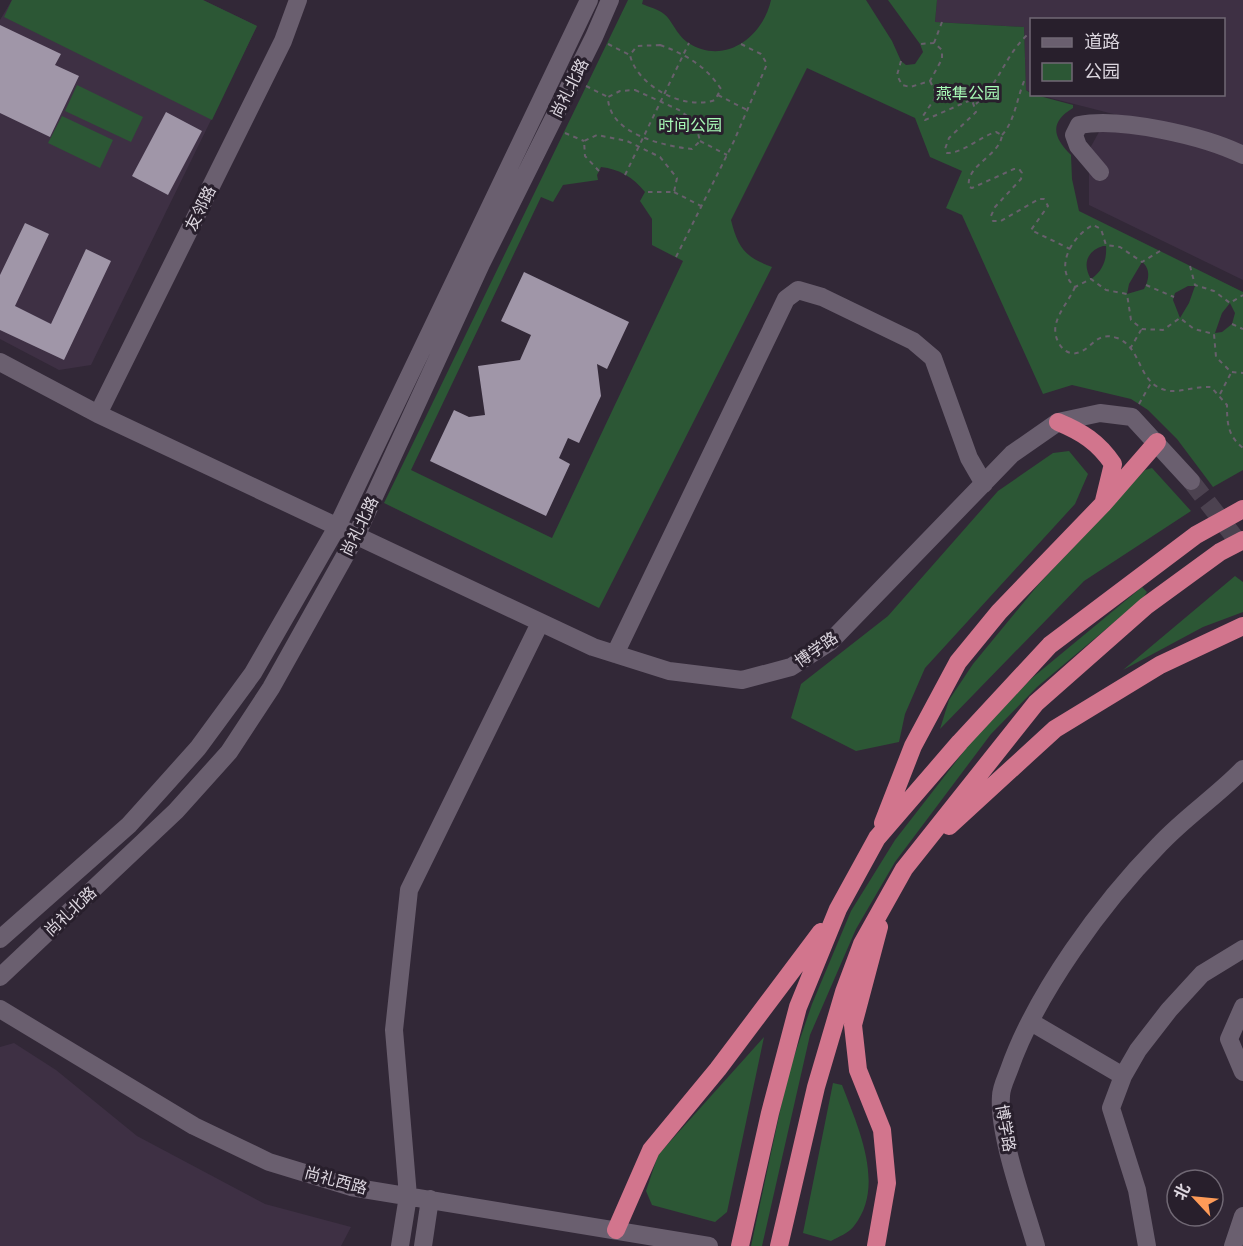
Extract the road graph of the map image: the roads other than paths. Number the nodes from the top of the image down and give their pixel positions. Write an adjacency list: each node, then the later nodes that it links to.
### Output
1 (298, 0): 7 (street, 友邻路)
2 (589, 0): 14 (street, 尚礼北路)
3 (610, 0): 15 (street, 尚礼北路)
4 (1243, 155): 5 (street)
5 (1100, 172)
6 (0, 362): 7 (street)
7 (98, 414): 14 (street)
8 (1058, 422): 9 (street, 博学路); 11 (street, 博学路); 12 (highway)
9 (1157, 442): 10 (street); 12 (highway)
10 (1191, 481)
11 (984, 483): 19 (street, 博学路); 19 (street)
12 (1103, 504): 21 (highway)
13 (1243, 509): 21 (highway)
14 (337, 526): 15 (street); 25 (street, 尚礼北路)
15 (356, 536): 17 (street, 博学路); 27 (street, 尚礼北路)
16 (1243, 540): 22 (highway)
17 (540, 622): 19 (street, 博学路); 33 (street)
18 (1243, 626): 22 (highway)
19 (615, 654)
20 (1243, 769): 30 (street, 博学路)
21 (877, 838): 24 (highway)
22 (904, 868): 23 (highway)
23 (886, 901): 41 (highway); 42 (highway)
24 (838, 909): 36 (highway); 40 (highway)
25 (0, 939)
26 (1243, 949): 32 (street)
27 (0, 977)
28 (1243, 1006): 31 (street)
29 (0, 1009): 33 (street, 尚礼西路)
30 (1031, 1022): 32 (street); 43 (street, 博学路)
31 (1243, 1072)
32 (1123, 1076): 44 (street)
33 (408, 1196): 34 (street, 尚礼西路); 37 (street)
34 (430, 1199): 36 (street, 尚礼西路); 38 (street)
35 (1243, 1216): 45 (street)
36 (616, 1230): 39 (street, 尚礼西路)
37 (400, 1246)
38 (423, 1246)
39 (709, 1246)
40 (740, 1246)
41 (779, 1246)
42 (876, 1246)
43 (1036, 1246)
44 (1147, 1246)
45 (1233, 1246)

